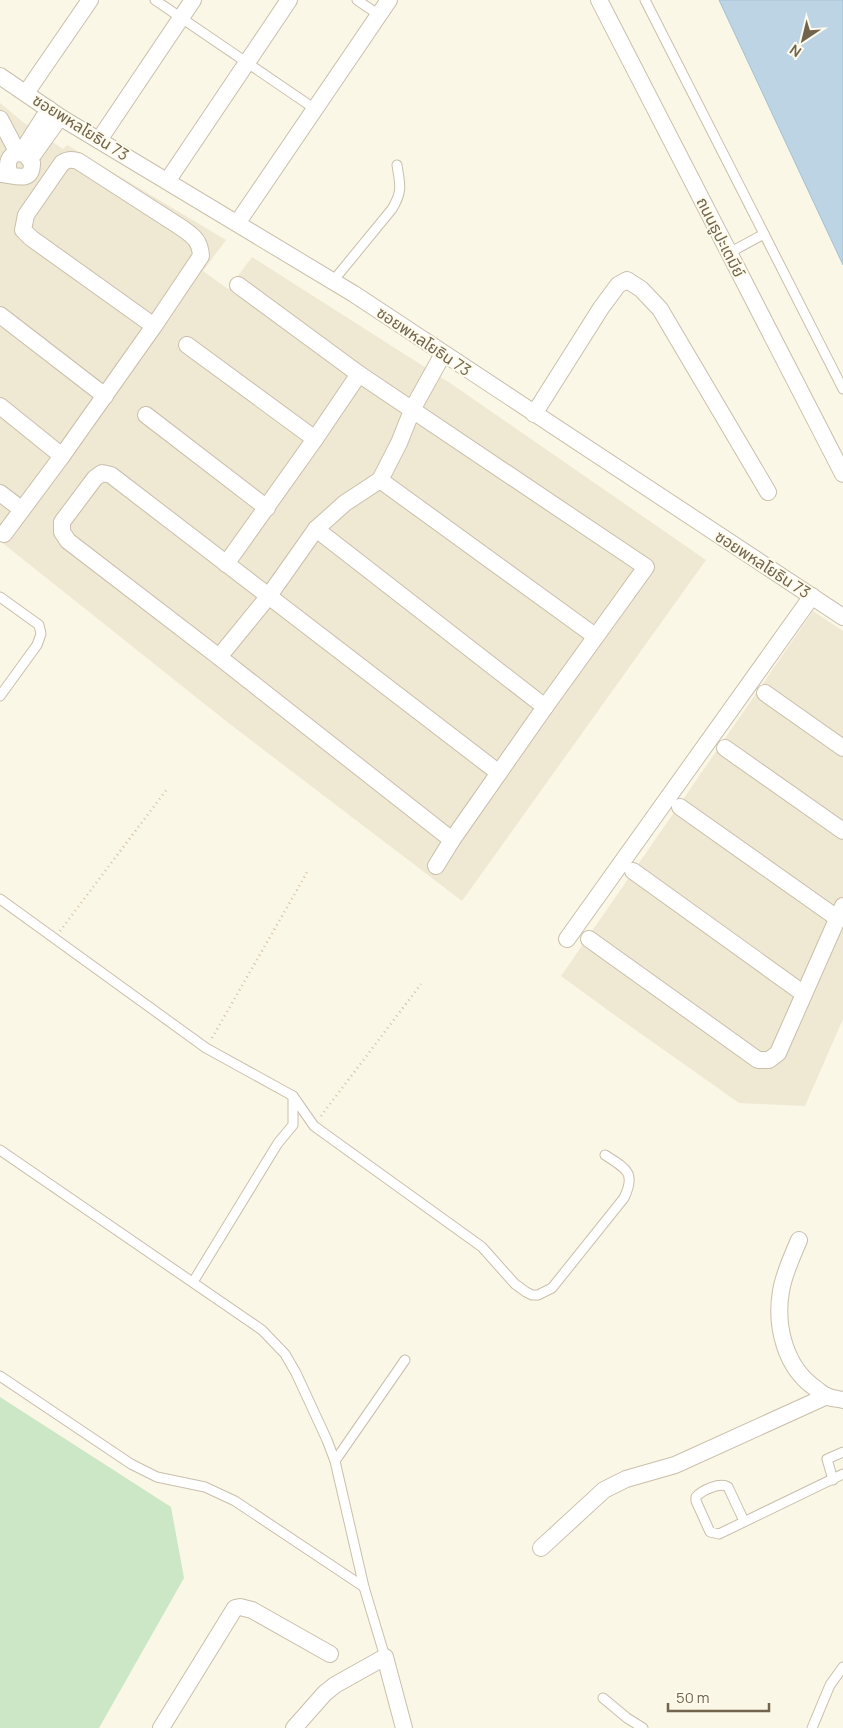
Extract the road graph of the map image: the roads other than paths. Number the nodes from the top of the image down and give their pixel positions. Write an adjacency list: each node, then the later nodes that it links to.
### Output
1 (90, 0): 13 (street)
2 (155, 0): 10 (lane)
3 (193, 0): 10 (street)
4 (289, 0): 11 (street)
5 (357, 0): 9 (lane)
6 (389, 0): 9 (street)
7 (600, 0): 26 (street, ถนนธูปะเตมีย์)
8 (645, 0): 25 (lane)
9 (378, 15): 14 (street)
10 (181, 18): 11 (lane); 17 (street)
11 (247, 63): 14 (lane); 22 (street)
12 (0, 76): 13 (street, ซอยพหลโยธิน 73)
13 (26, 93): 15 (street, ซอยพหลโยธิน 73)
14 (315, 109): 24 (street)
15 (55, 113): 17 (street, ซอยพหลโยธิน 73); 18 (street)
16 (0, 119): 18 (street)
17 (99, 140): 22 (street, ซอยพหลโยธิน 73)
18 (23, 155): 20 (street); 21 (street)
19 (397, 165): 27 (lane)
20 (5, 174): 21 (street)
21 (27, 175): 23 (street)
22 (168, 180): 24 (street, ซอยพหลโยธิน 73)
23 (48, 184): 30 (street); 30 (street)
24 (238, 222): 27 (street, ซอยพหลโยธิน 73)
25 (764, 234): 26 (lane); 34 (lane)
26 (729, 253): 42 (street, ถนนธูปะเตมีย์)
27 (333, 281): 32 (street, ซอยพหลโยธิน 73)
28 (238, 285): 33 (street)
29 (0, 315): 35 (street)
30 (154, 326): 35 (street)
31 (187, 345): 40 (street)
32 (443, 354): 37 (street); 38 (street, ซอยพหลโยธิน 73)
33 (359, 374): 37 (street); 40 (street)
34 (843, 389)
35 (105, 396): 41 (street)
36 (0, 406): 41 (street)
37 (413, 408): 43 (street); 55 (street)
38 (534, 414): 44 (street); 51 (street, ซอยพหลโยธิน 73)
39 (146, 415): 46 (street)
40 (316, 439): 46 (street)
41 (62, 456): 47 (street)
42 (843, 474)
43 (380, 480): 48 (street); 55 (street)
44 (768, 492)
45 (0, 493): 47 (street)
46 (267, 508): 50 (street)
47 (21, 509): 49 (street)
48 (316, 529): 53 (street); 59 (street)
49 (4, 534)
50 (226, 564): 53 (street); 56 (street)
51 (812, 596): 54 (street, ซอยพหลโยธิน 73); 70 (street)
52 (0, 597): 58 (lane)
53 (268, 597): 56 (street); 62 (street)
54 (843, 617)
55 (595, 636): 59 (street)
56 (220, 657): 65 (street)
57 (765, 693): 61 (street)
58 (0, 696)
59 (546, 707): 62 (street)
60 (725, 748): 64 (street)
61 (843, 748)
62 (499, 773): 65 (street)
63 (680, 807): 69 (street)
64 (843, 831)
65 (452, 840): 66 (street)
66 (436, 866)
67 (633, 870): 72 (street)
68 (0, 899): 73 (lane)
69 (840, 912): 72 (street)
70 (567, 939)
71 (589, 939): 72 (street)
72 (804, 994)
73 (292, 1096): 75 (lane); 77 (lane)
74 (0, 1150): 77 (lane)
75 (605, 1155)
76 (799, 1240): 80 (street)
77 (193, 1282): 82 (lane)
78 (405, 1360): 82 (lane)
79 (0, 1376): 87 (lane)
80 (835, 1398): 86 (street)
81 (843, 1452): 84 (lane)
82 (336, 1461): 87 (lane)
83 (843, 1474): 84 (lane)
84 (833, 1480): 85 (lane)
85 (744, 1521): 85 (lane)
86 (541, 1548)
87 (364, 1587): 89 (lane)
88 (330, 1654): 93 (street)
89 (385, 1657): 92 (street); 94 (street)
90 (843, 1667): 96 (lane)
91 (602, 1698): 95 (lane)
92 (301, 1726)
93 (161, 1728)
94 (404, 1728)
95 (643, 1728)
96 (812, 1728)

